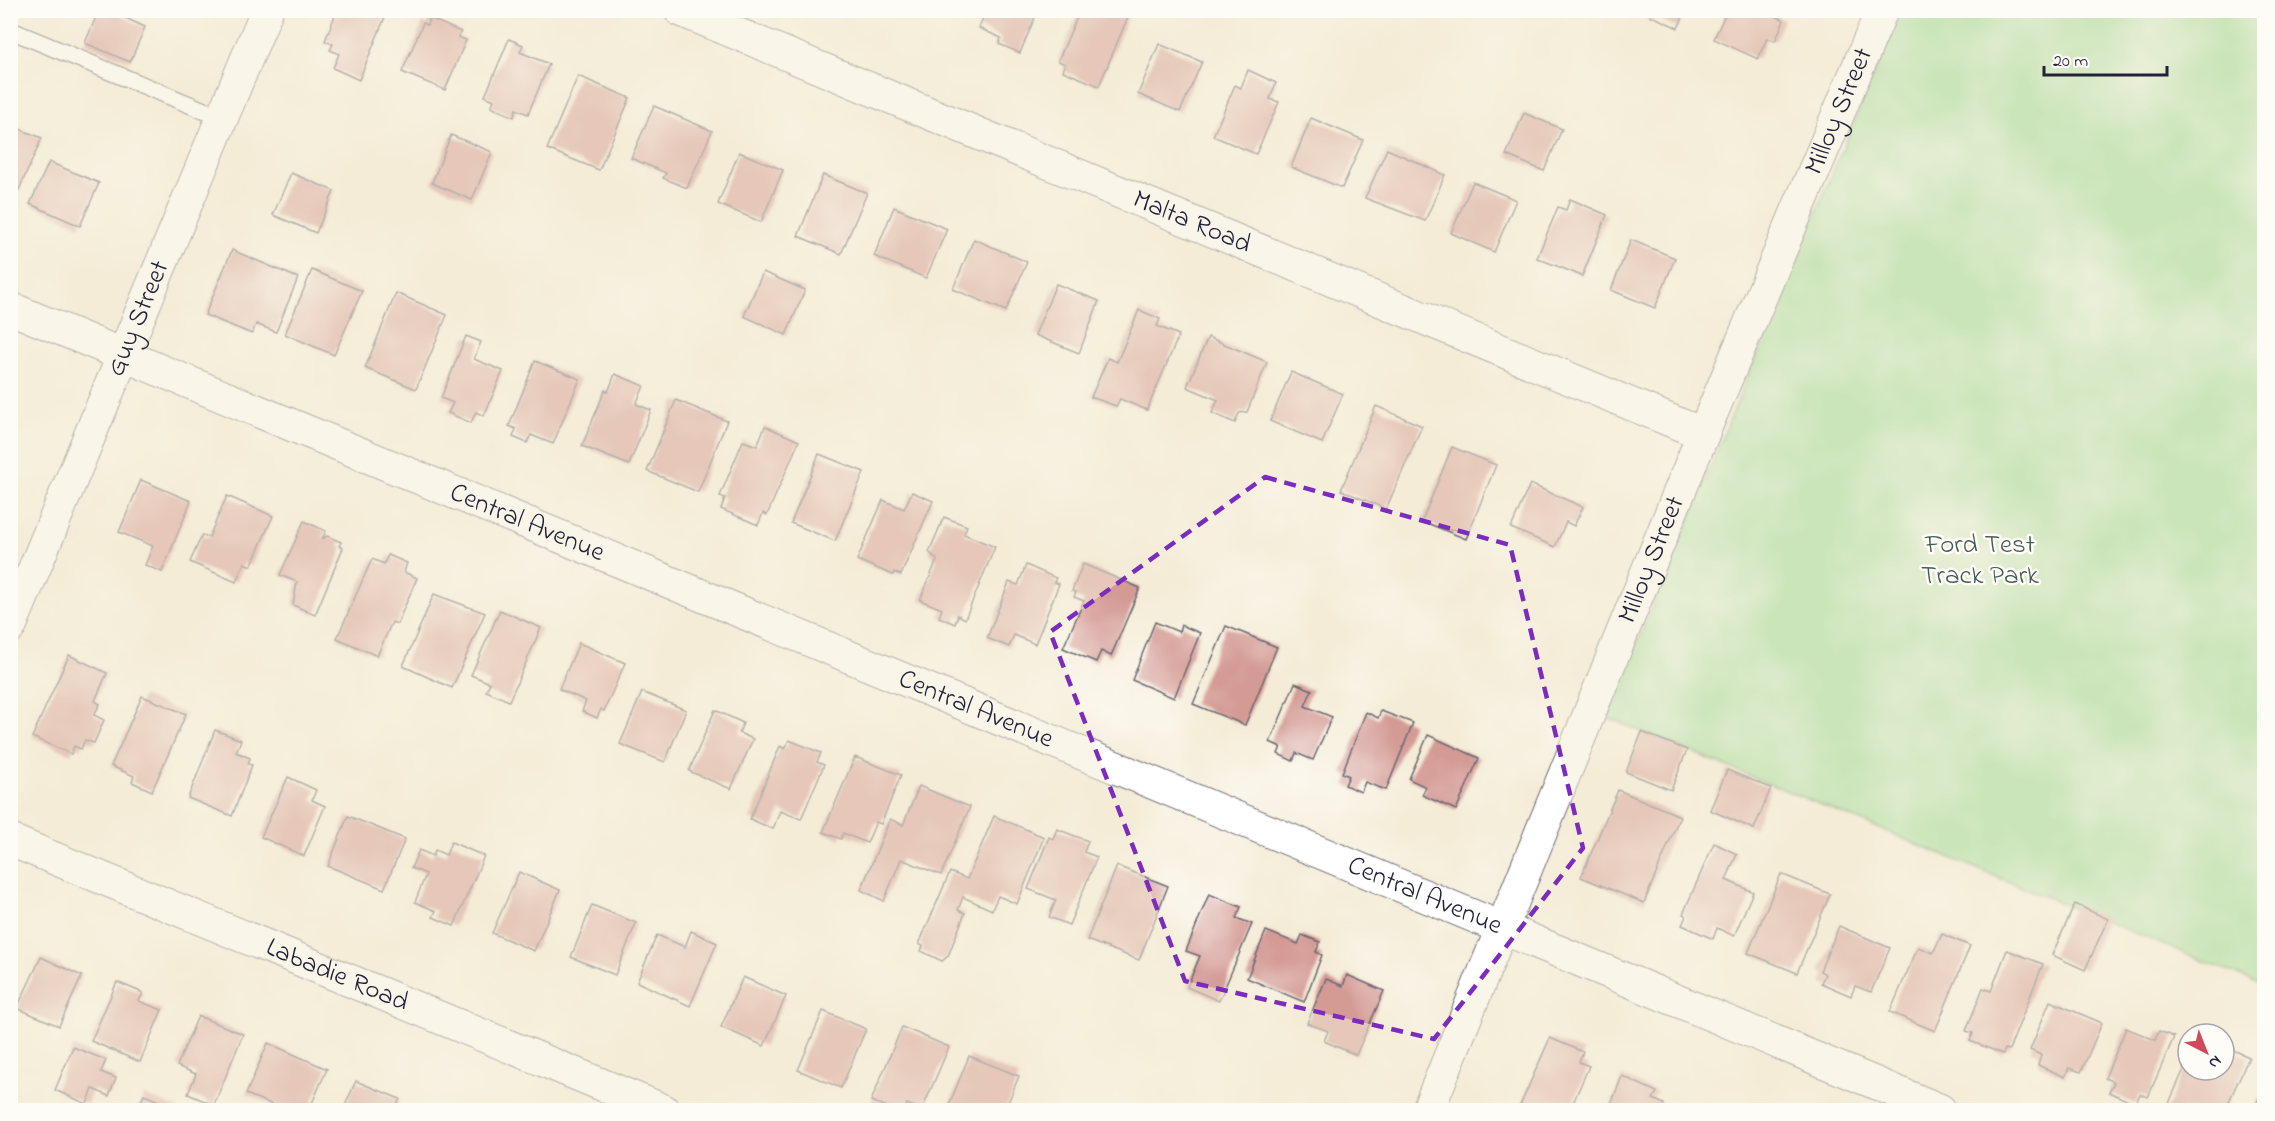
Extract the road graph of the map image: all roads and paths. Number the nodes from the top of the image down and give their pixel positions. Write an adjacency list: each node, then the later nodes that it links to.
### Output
1 (267, 10): 5 (street, Guy Street)
2 (680, 10): 8 (street, Malta Road)
3 (1882, 10): 8 (street, Milloy Street)
4 (10, 30): 5 (lane)
5 (222, 118): 7 (street, Guy Street)
6 (10, 308): 7 (street, Central Avenue)
7 (123, 356): 9 (street, Guy Street); 11 (street, Central Avenue)
8 (1703, 434): 11 (street, Milloy Street)
9 (10, 627)
10 (10, 840): 12 (street, Labadie Road)
11 (1502, 929): 13 (street, Milloy Street); 14 (street, Central Avenue)
12 (663, 1110)
13 (1428, 1110)
14 (1940, 1110)

